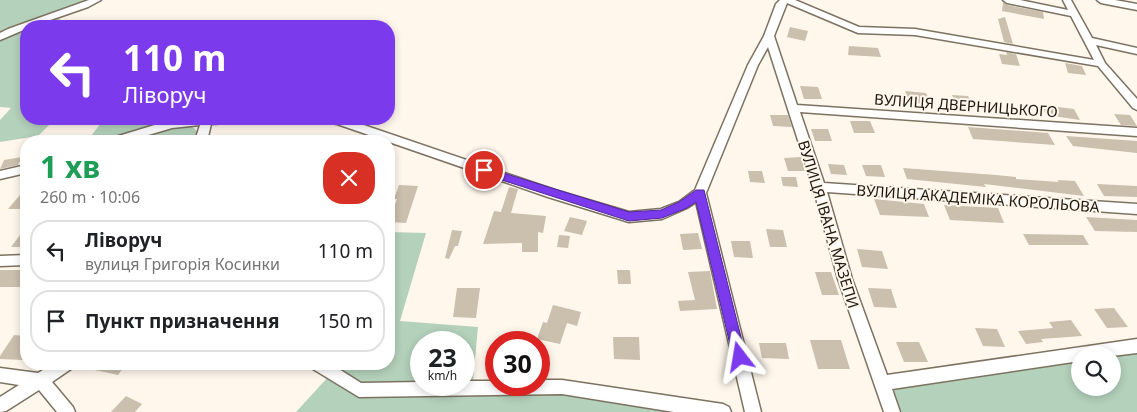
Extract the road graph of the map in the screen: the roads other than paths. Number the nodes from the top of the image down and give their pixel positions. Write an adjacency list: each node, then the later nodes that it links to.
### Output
1 (97, 0): 8 (street)
2 (786, 0): 12 (street); 16 (street)
3 (1007, 0): 7 (street)
4 (1067, 0): 7 (street)
5 (1101, 0): 6 (street)
6 (1137, 7)
7 (1073, 14): 14 (street)
8 (55, 16): 9 (street); 10 (street)
9 (39, 20)
10 (62, 20)
11 (20, 28): 13 (street)
12 (769, 36): 17 (street); 18 (street, ВУЛИЦЯ ІВАНА МАЗЕПИ)
13 (0, 37)
14 (1087, 40): 15 (street); 16 (street)
15 (1137, 50)
16 (1101, 64): 19 (street)
17 (753, 65): 18 (street); 30 (street)
18 (781, 71): 20 (street, ВУЛИЦЯ ІВАНА МАЗЕПИ)
19 (1137, 106)
20 (793, 108): 23 (street, ВУЛИЦЯ ДВЕРНИЦЬКОГО); 29 (street, ВУЛИЦЯ ІВАНА МАЗЕПИ)
21 (168, 125): 24 (street)
22 (352, 125): 25 (street)
23 (1137, 132)
24 (135, 135)
25 (381, 135)
26 (395, 140): 30 (street)
27 (20, 171): 28 (street)
28 (0, 176)
29 (819, 187): 31 (street, ВУЛИЦЯ АКАДЕМІКА КОРОЛЬОВА); 39 (street, ВУЛИЦЯ ІВАНА МАЗЕПИ)
30 (700, 193): 43 (street)
31 (1137, 209)
32 (0, 260): 33 (street)
33 (20, 260)
34 (1137, 346): 39 (street)
35 (57, 370): 38 (street)
36 (327, 370): 42 (street)
37 (0, 375): 38 (street)
38 (41, 381): 40 (street); 41 (street)
39 (881, 383): 44 (street, ВУЛИЦЯ ІВАНА МАЗЕПИ)
40 (0, 406)
41 (68, 412)
42 (723, 412)
43 (753, 412)
44 (892, 412)

